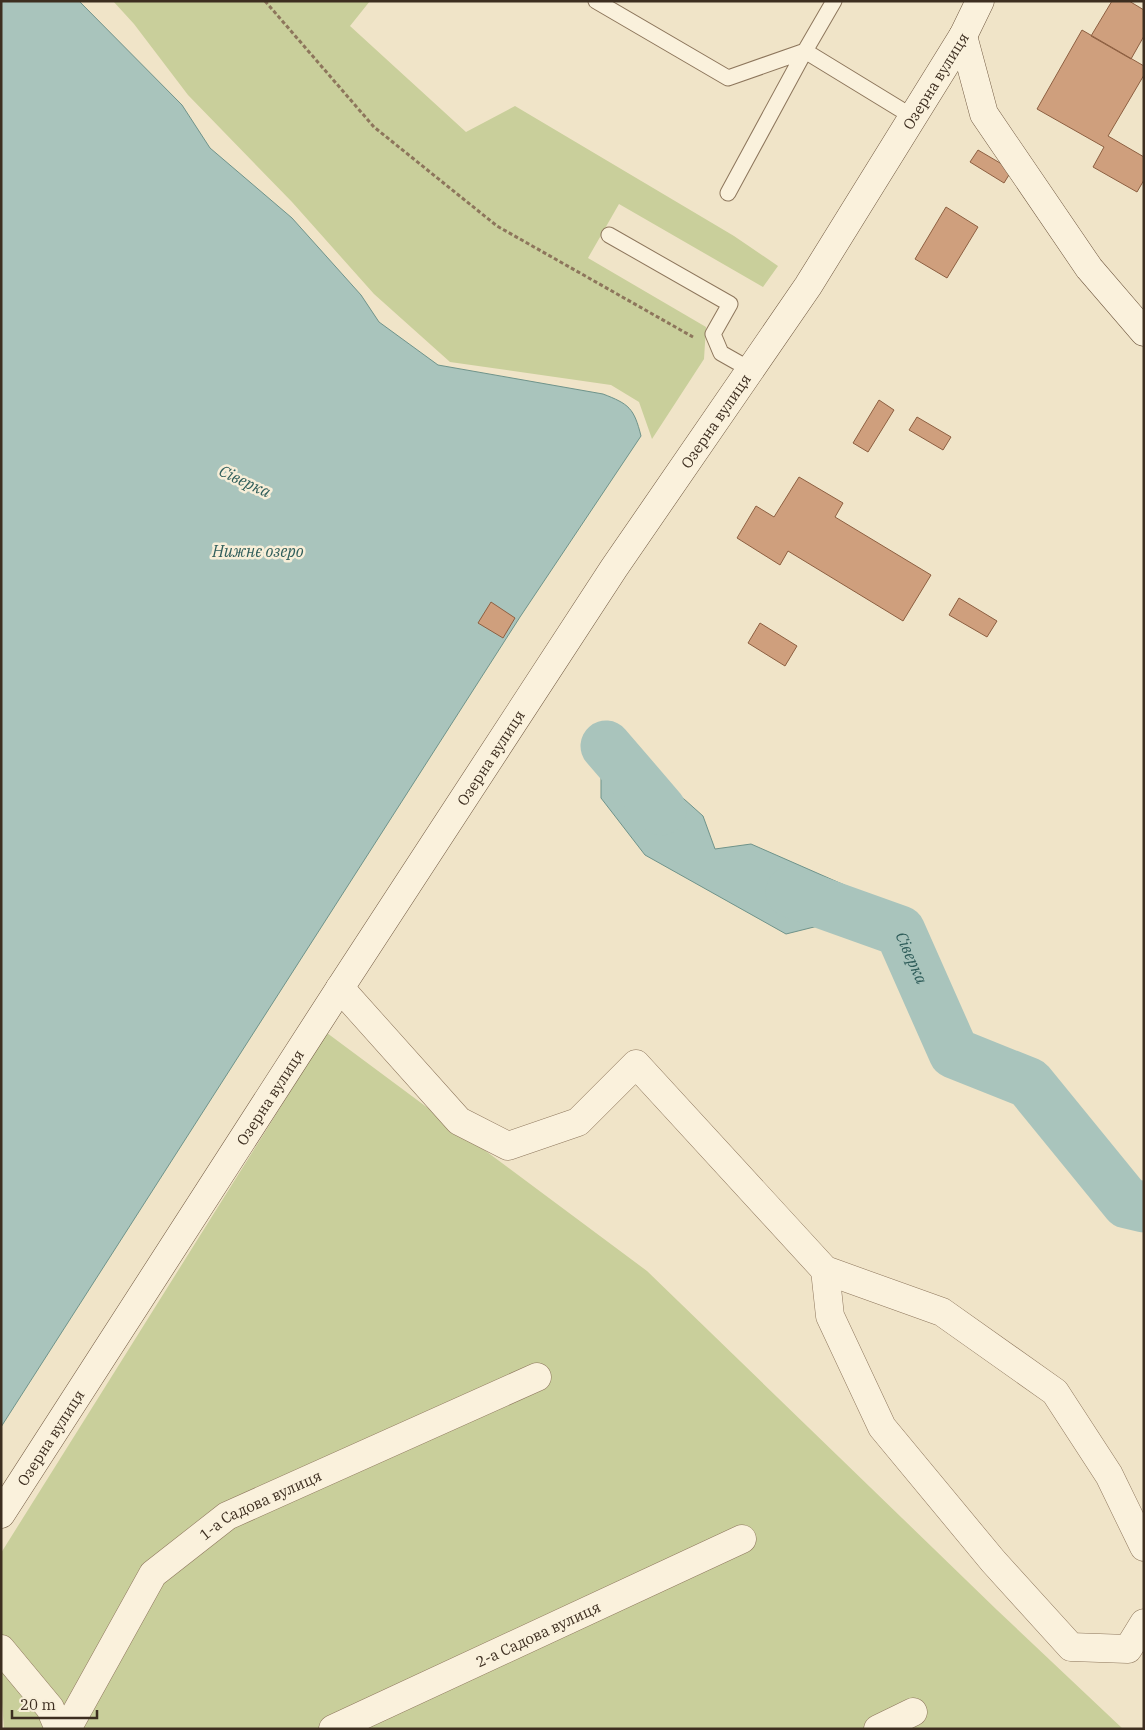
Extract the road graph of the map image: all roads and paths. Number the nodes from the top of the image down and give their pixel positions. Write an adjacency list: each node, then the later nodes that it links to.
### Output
1 (265, 1): 11 (path)
2 (834, 1): 6 (lane)
3 (980, 1): 5 (street, Озерна вулиця)
4 (601, 2): 6 (lane)
5 (963, 36): 7 (street, Озерна вулиця); 10 (street)
6 (805, 50): 7 (lane); 8 (lane)
7 (913, 117): 12 (street, Озерна вулиця)
8 (728, 193)
9 (609, 235): 11 (lane)
10 (1144, 332)
11 (721, 353): 12 (lane)
12 (751, 370): 13 (street, Озерна вулиця)
13 (340, 988): 14 (street); 16 (street, Озерна вулиця)
14 (825, 1270): 18 (street); 19 (street)
15 (537, 1377): 23 (street, 1-а Садова вулиця)
16 (1, 1514)
17 (742, 1539): 24 (street, 2-а Садова вулиця)
18 (1144, 1547)
19 (1144, 1623)
20 (1, 1649): 22 (street)
21 (913, 1712): 25 (street)
22 (59, 1729)
23 (67, 1729)
24 (333, 1729)
25 (878, 1729)

